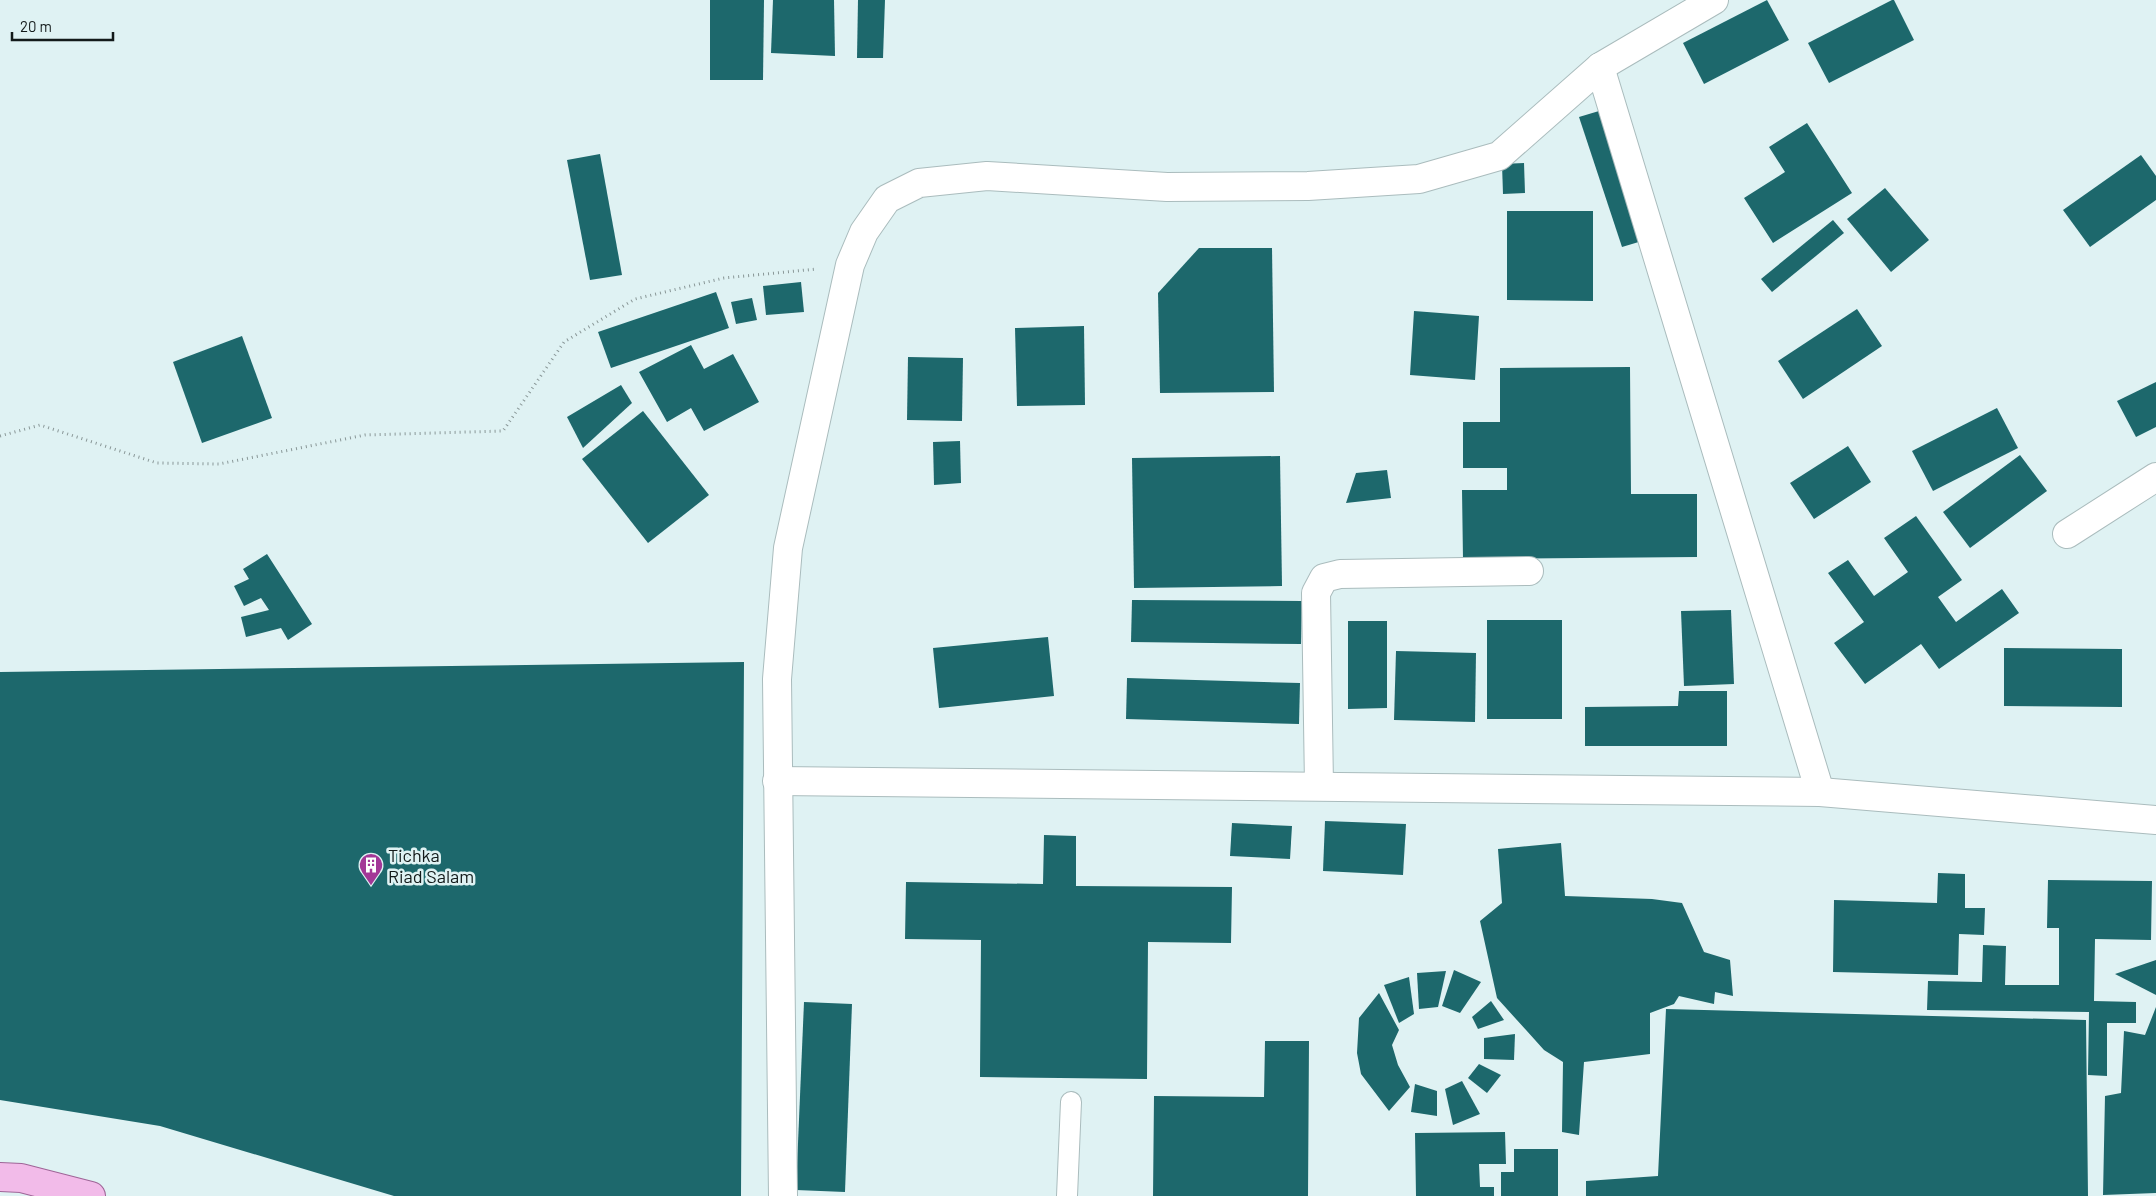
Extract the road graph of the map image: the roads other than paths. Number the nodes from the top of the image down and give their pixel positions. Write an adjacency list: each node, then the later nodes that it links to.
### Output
1 (1714, 0): 2 (street)
2 (1600, 66): 6 (street); 8 (street)
3 (2156, 477): 4 (street)
4 (2067, 534)
5 (1529, 571): 7 (street)
6 (777, 781): 7 (street); 13 (street)
7 (1319, 786): 8 (street)
8 (1820, 792): 9 (street)
9 (2156, 820)
10 (1071, 1102): 14 (lane)
11 (0, 1177): 12 (main road)
12 (91, 1196)
13 (783, 1196)
14 (1067, 1196)

